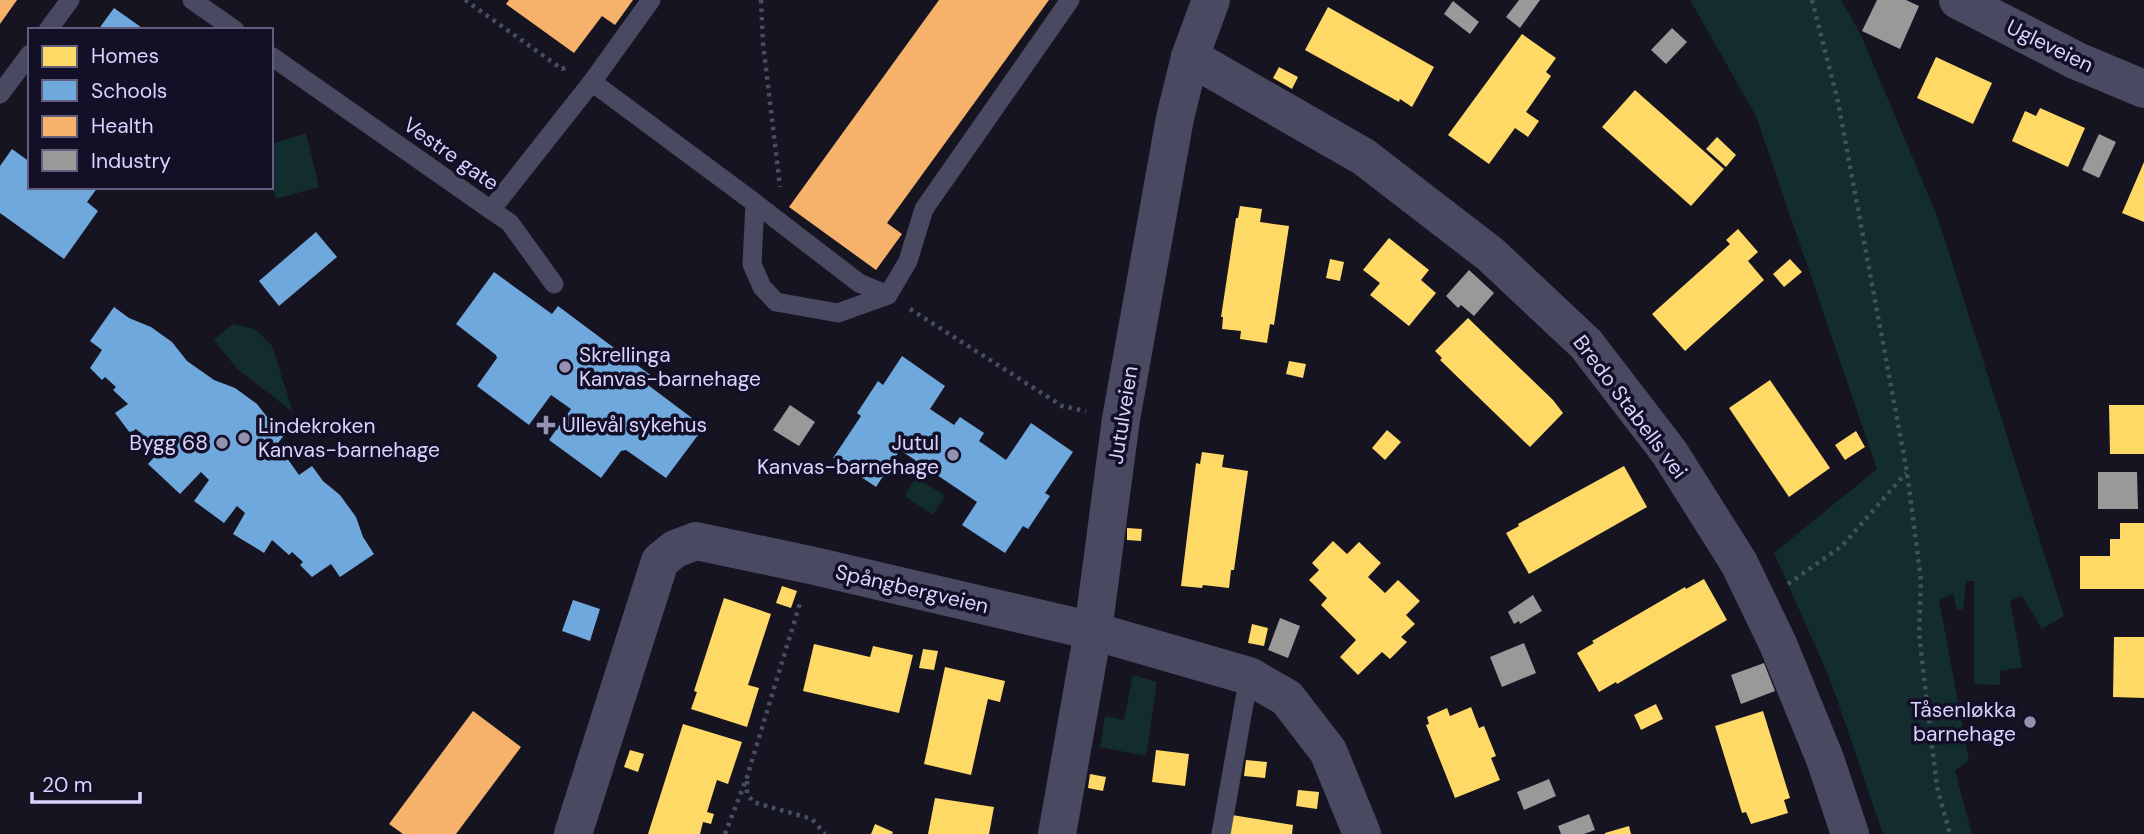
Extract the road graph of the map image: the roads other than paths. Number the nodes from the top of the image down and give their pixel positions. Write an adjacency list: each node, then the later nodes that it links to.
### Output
1 (70, 0): 7 (lane)
2 (192, 0): 8 (lane)
3 (651, 0): 12 (lane, Vestre gate)
4 (1070, 0): 18 (lane)
5 (1211, 0): 11 (street, Jutulveien)
6 (1958, 0): 13 (street, Ugleveien)
7 (49, 28)
8 (231, 28)
9 (273, 56): 16 (lane, Vestre gate)
10 (28, 57): 14 (lane)
11 (1190, 57): 19 (street, Jutulveien); 25 (street, Bredo Stabells vei)
12 (592, 82): 15 (lane); 16 (lane, Vestre gate)
13 (2144, 89)
14 (0, 94)
15 (755, 203): 18 (lane); 18 (lane)
16 (491, 210): 17 (lane)
17 (554, 284)
18 (888, 295)
19 (1093, 631): 20 (street, Spångbergveien); 21 (street, Spångbergveien); 22 (street, Jutulveien)
20 (1249, 676): 23 (lane); 24 (street, Spångbergveien)
21 (573, 834)
22 (1057, 834)
23 (1221, 834)
24 (1362, 834)
25 (1850, 834)

